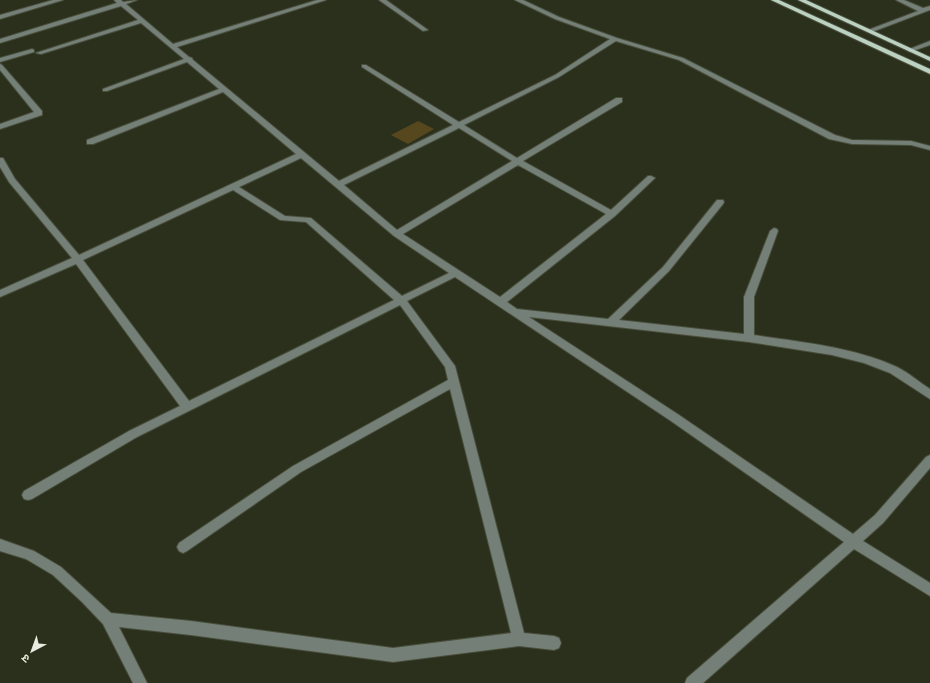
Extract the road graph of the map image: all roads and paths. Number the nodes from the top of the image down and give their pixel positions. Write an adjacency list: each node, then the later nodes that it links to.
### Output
1 (60, 0): 11 (street)
2 (134, 0): 9 (street)
3 (322, 0): 18 (street)
4 (382, 0): 13 (street)
5 (518, 0): 15 (street)
6 (774, 0): 26 (main road)
7 (800, 0): 14 (main road)
8 (899, 0): 10 (street)
9 (118, 2): 12 (street); 16 (street)
10 (927, 10): 14 (street)
11 (0, 17)
12 (142, 21): 18 (street); 21 (street)
13 (425, 30)
14 (870, 31): 19 (main road)
15 (615, 39): 30 (street); 33 (street)
16 (0, 41)
17 (930, 43): 19 (street)
18 (172, 46): 23 (street)
19 (910, 50): 22 (main road)
20 (0, 52): 21 (street)
21 (3, 59)
22 (930, 59)
23 (190, 60): 27 (street); 28 (street)
24 (0, 66): 31 (street)
25 (364, 66): 30 (street)
26 (930, 72)
27 (225, 89): 32 (street); 34 (street)
28 (105, 90)
29 (619, 100): 36 (street)
30 (458, 125): 36 (street); 38 (street)
31 (0, 127)
32 (90, 142)
33 (930, 148)
34 (302, 154): 38 (street); 39 (street)
35 (0, 160): 44 (street)
36 (517, 162): 41 (street); 43 (street)
37 (651, 178): 41 (street)
38 (338, 185): 43 (street)
39 (233, 186): 44 (street); 47 (street)
40 (720, 202): 50 (street)
41 (612, 214): 48 (street)
42 (774, 231): 51 (street)
43 (397, 234): 45 (street)
44 (78, 260): 46 (street); 54 (street)
45 (456, 273): 47 (street); 48 (street)
46 (0, 294)
47 (402, 301): 52 (street); 54 (street)
48 (500, 302): 49 (street)
49 (514, 311): 50 (street); 57 (street)
50 (610, 323): 51 (street)
51 (749, 338): 53 (street)
52 (454, 382): 59 (street); 62 (street)
53 (930, 395)
54 (187, 408): 56 (street)
55 (930, 460): 57 (street)
56 (28, 495)
57 (854, 542): 60 (street); 65 (street)
58 (0, 545): 61 (street)
59 (183, 547)
60 (930, 590)
61 (108, 619): 62 (street); 64 (street)
62 (519, 639): 63 (street)
63 (554, 643)
64 (140, 683)
65 (692, 683)

